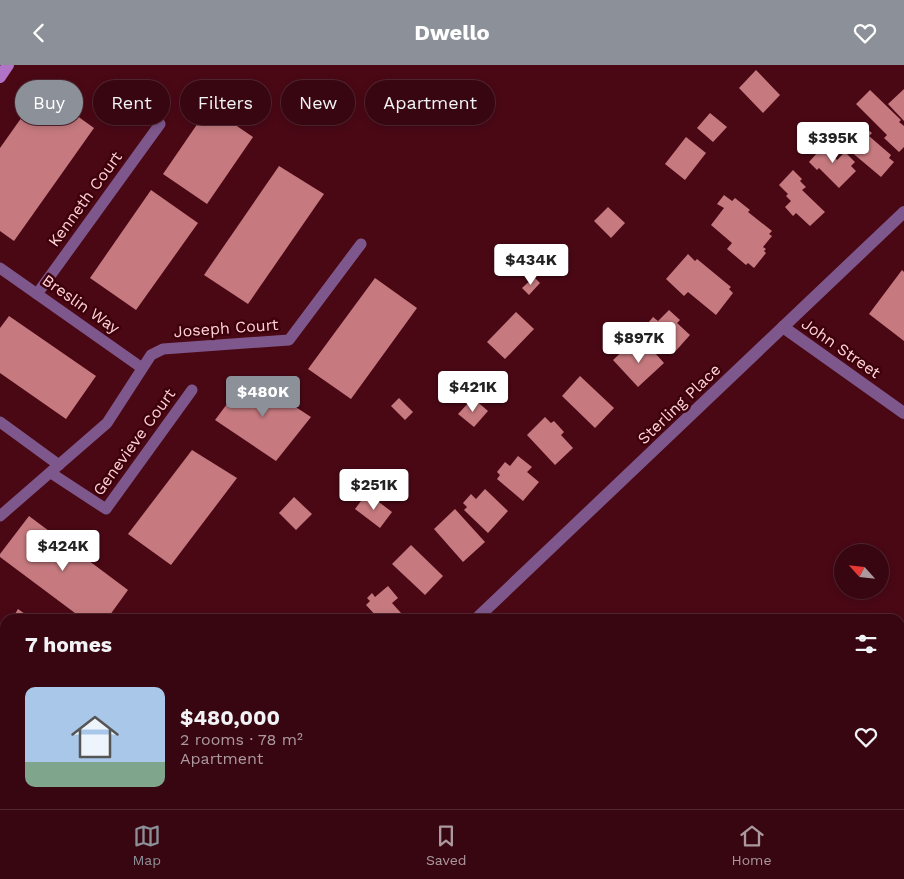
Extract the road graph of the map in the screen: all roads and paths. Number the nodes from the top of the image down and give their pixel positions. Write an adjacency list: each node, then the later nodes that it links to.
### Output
1 (159, 125): 5 (lane, Kenneth Court)
2 (904, 212): 6 (street, Sterling Place)
3 (361, 244): 7 (lane, Joseph Court)
4 (0, 268): 5 (lane, Breslin Way)
5 (37, 294): 7 (lane, Breslin Way)
6 (783, 327): 9 (street, John Street); 13 (street, Sterling Place)
7 (142, 368): 11 (lane, Joseph Court)
8 (192, 390): 11 (lane, Genevieve Court)
9 (904, 413)
10 (0, 422): 11 (lane)
11 (55, 469): 12 (lane, Joseph Court)
12 (0, 516)
13 (481, 614)

